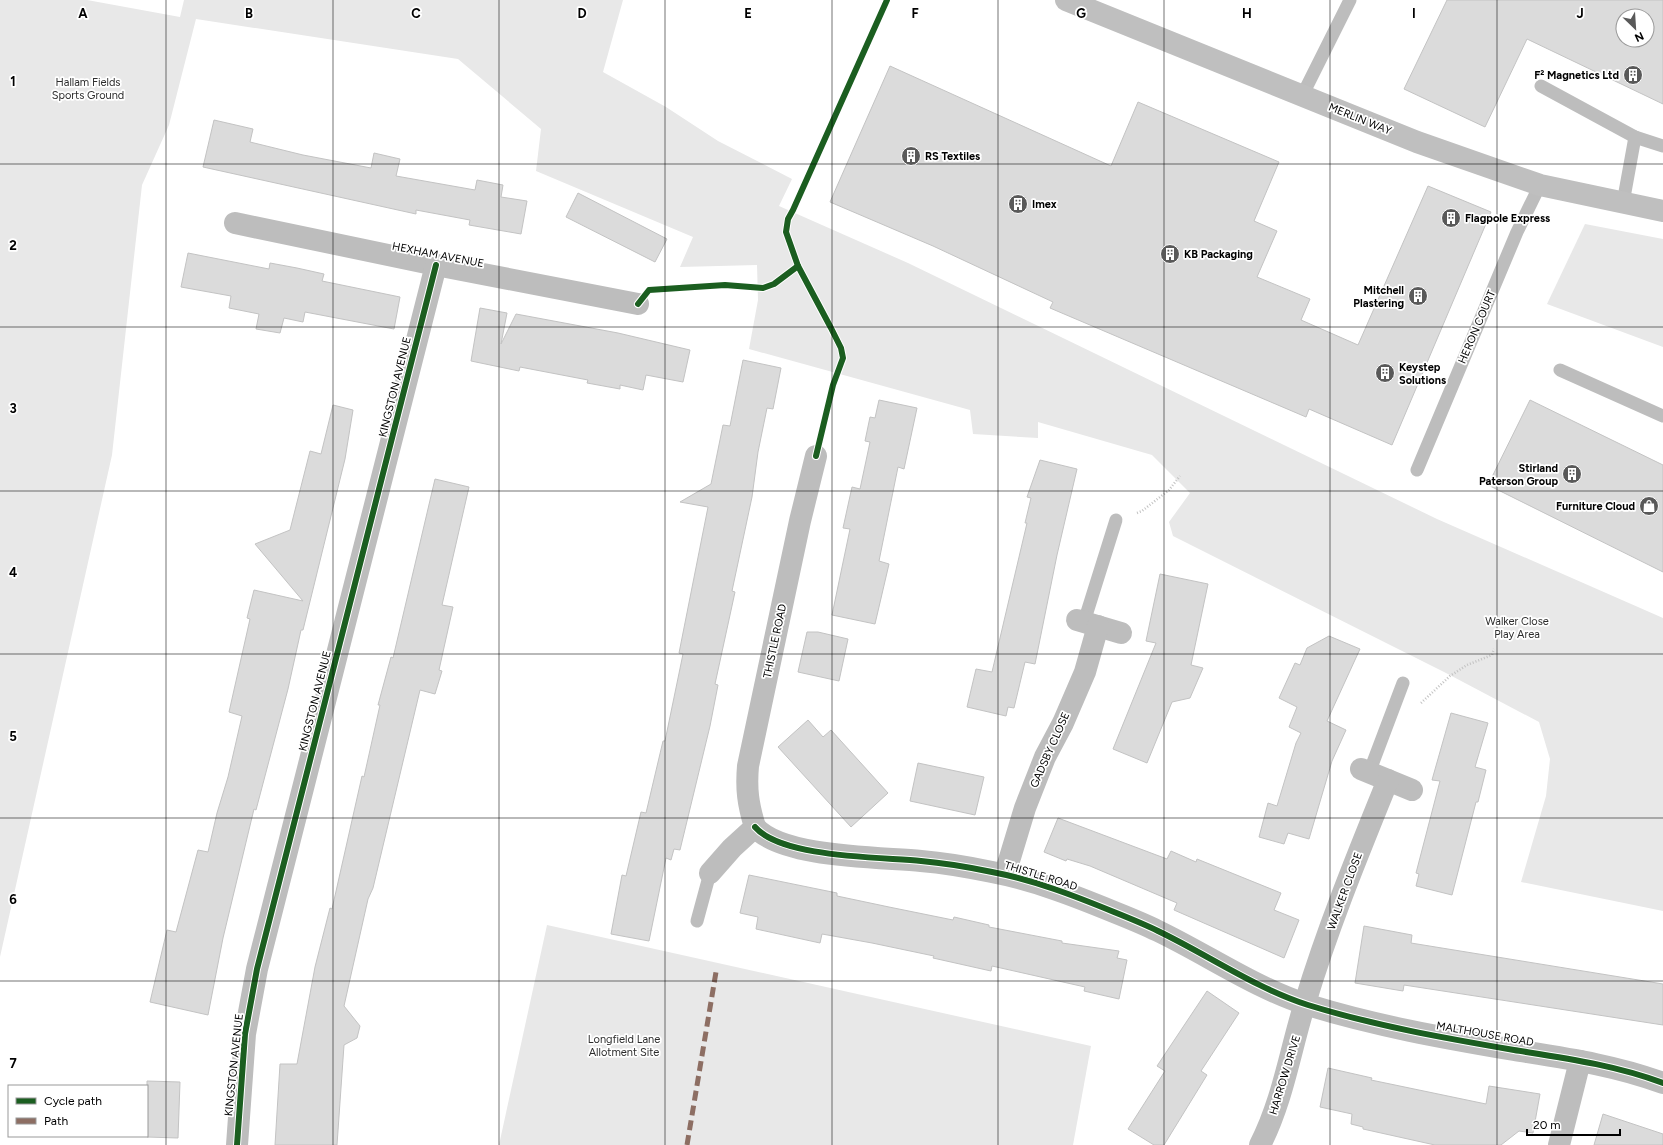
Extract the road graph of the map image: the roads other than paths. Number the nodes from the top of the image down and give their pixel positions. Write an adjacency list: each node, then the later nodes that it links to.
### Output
1 (1066, 0): 4 (street, MERLIN WAY)
2 (1350, 0): 4 (lane)
3 (1541, 86): 5 (lane)
4 (1302, 96): 7 (street, MERLIN WAY)
5 (1635, 137): 6 (lane); 8 (lane)
6 (1663, 146)
7 (1540, 185): 8 (street, MERLIN WAY); 16 (lane, HERON COURT)
8 (1623, 203): 9 (street, MERLIN WAY)
9 (1663, 211)
10 (235, 223): 11 (street, HEXHAM AVENUE)
11 (436, 265): 12 (street, HEXHAM AVENUE); 30 (street, KINGSTON AVENUE)
12 (638, 304)
13 (1560, 370): 14 (lane)
14 (1663, 416)
15 (816, 456): 23 (street, THISTLE ROAD)
16 (1417, 470)
17 (1116, 520): 18 (lane, GADSBY CLOSE)
18 (1086, 623): 19 (street); 25 (street, GADSBY CLOSE)
19 (1122, 633)
20 (1403, 683): 21 (lane)
21 (1372, 774): 22 (street); 27 (street, WALKER CLOSE)
22 (1412, 790)
23 (755, 827): 24 (street); 25 (street, THISTLE ROAD)
24 (710, 874): 26 (lane)
25 (1005, 874): 27 (street, THISTLE ROAD)
26 (697, 921)
27 (1305, 1004): 28 (street, MALTHOUSE ROAD); 31 (street, HARROW DRIVE)
28 (1580, 1061): 29 (street, MALTHOUSE ROAD); 32 (street)
29 (1663, 1083)
30 (237, 1145)
31 (1260, 1145)
32 (1559, 1145)

